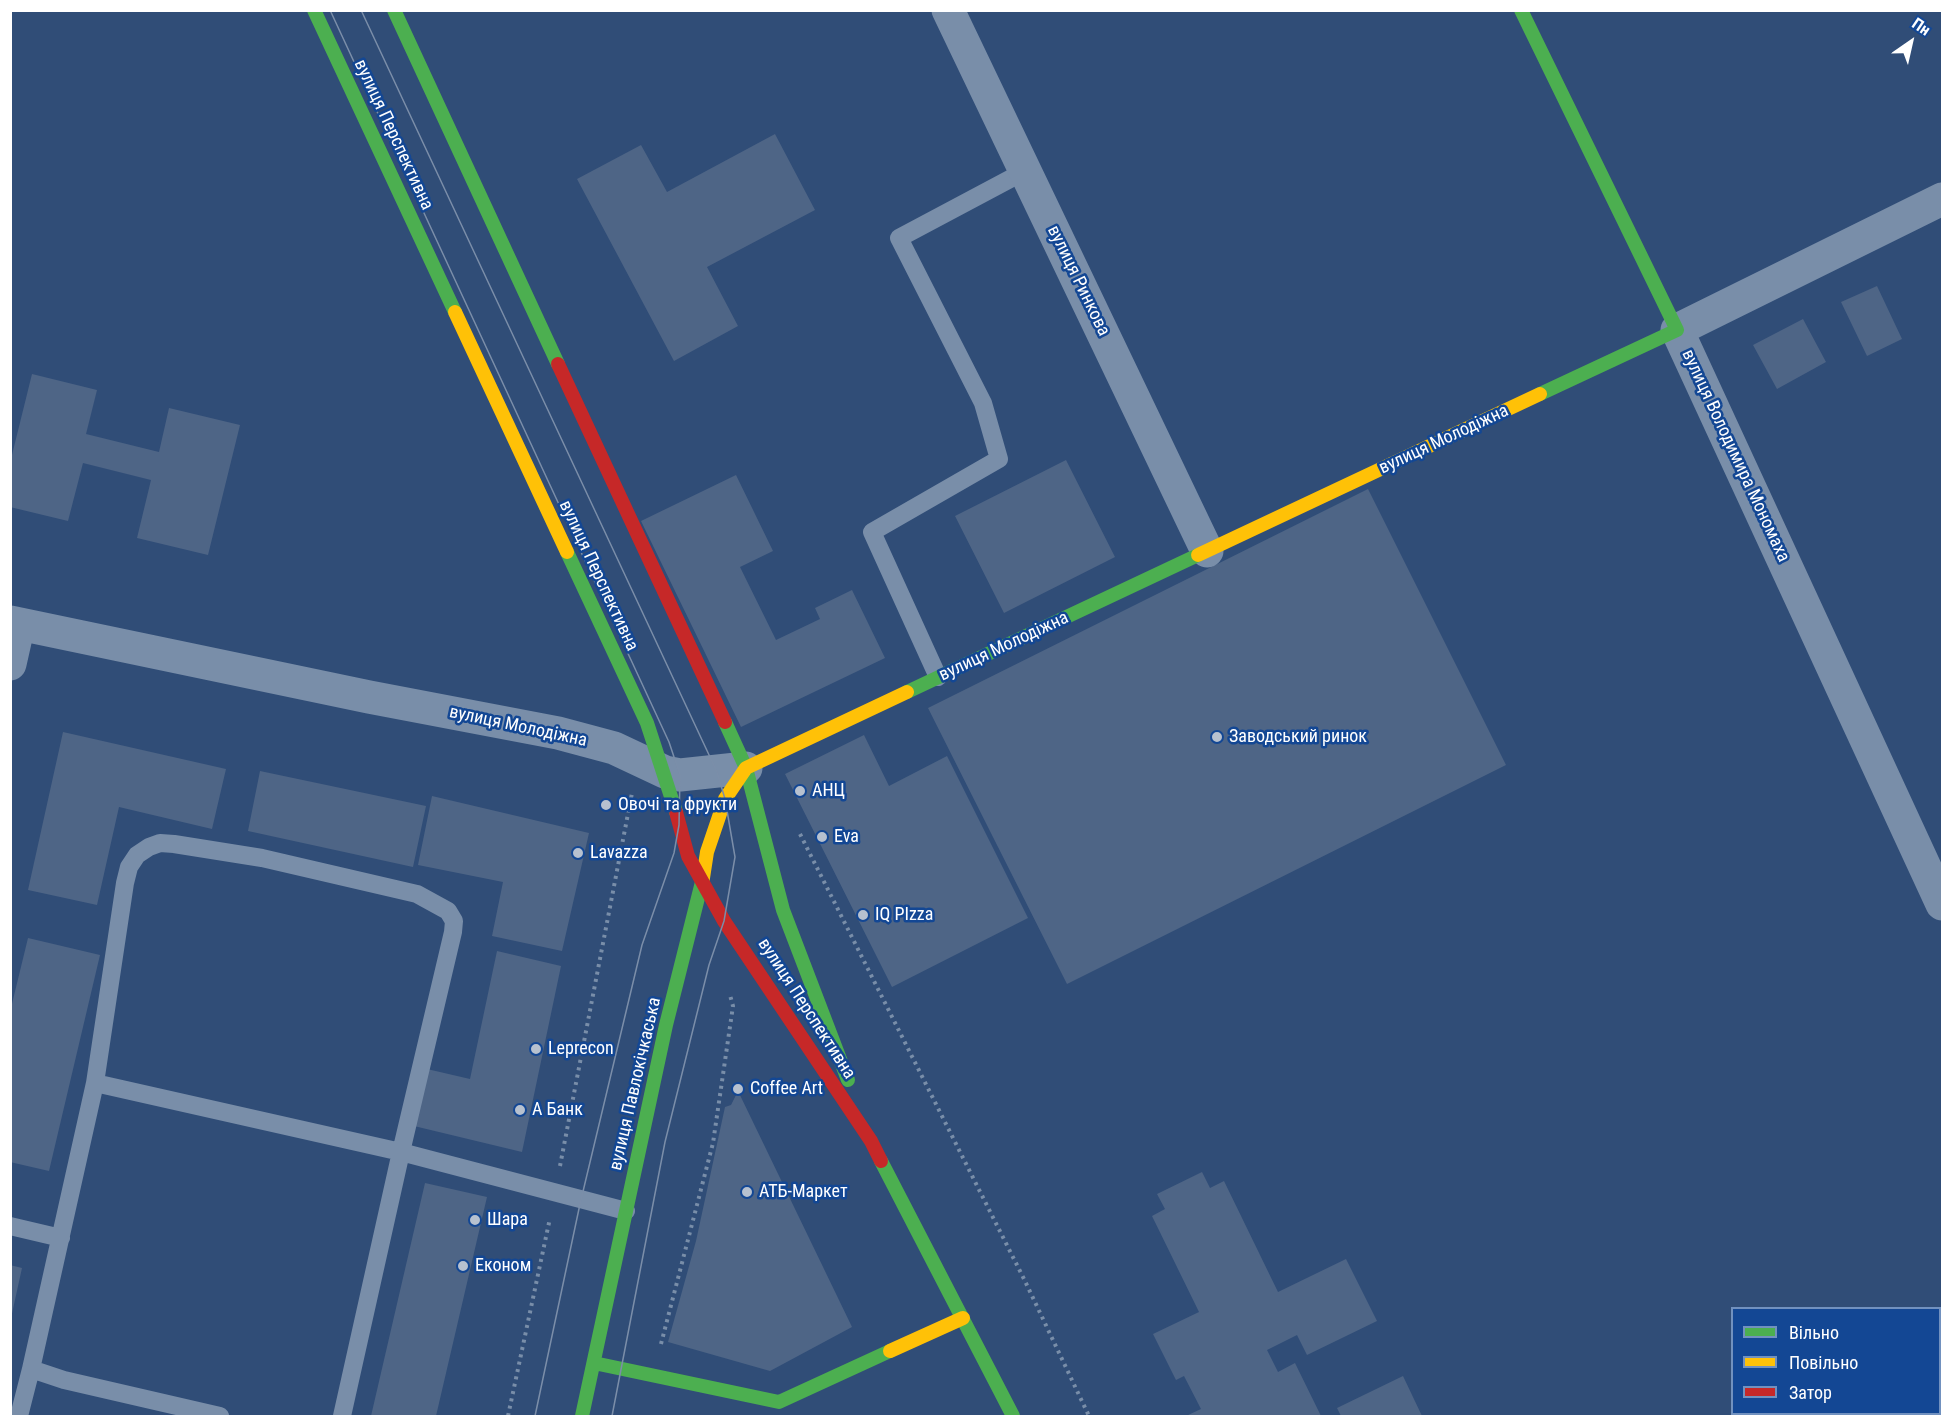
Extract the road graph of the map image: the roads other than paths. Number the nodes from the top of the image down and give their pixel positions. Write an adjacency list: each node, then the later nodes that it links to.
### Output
1 (314, 10): 13 (street, вулиця Перспективна)
2 (394, 10): 12 (street, вулиця Перспективна)
3 (948, 10): 5 (street, вулиця Ринкова)
4 (1521, 10): 7 (street, вулиця Володимира Мономаха)
5 (1025, 171): 8 (street, вулиця Ринкова); 11 (lane)
6 (1942, 199): 7 (street, вулиця Молодіжна)
7 (1677, 330): 8 (street, вулиця Молодіжна); 15 (street, вулиця Володимира Мономаха)
8 (1208, 551): 11 (street, вулиця Молодіжна)
9 (15, 623): 10 (street); 13 (street, вулиця Молодіжна)
10 (10, 664)
11 (938, 677): 12 (street, вулиця Молодіжна)
12 (746, 768): 13 (street, вулиця Молодіжна); 14 (street, вулиця Павлокічкаська); 17 (street, вулиця Перспективна)
13 (665, 772): 14 (street, вулиця Перспективна)
14 (702, 884): 17 (street, вулиця Перспективна); 19 (street, вулиця Павлокічкаська)
15 (1942, 904)
16 (95, 1083): 18 (lane); 18 (lane); 21 (lane)
17 (872, 1141): 22 (street, вулиця Перспективна)
18 (401, 1152): 19 (lane); 28 (lane)
19 (626, 1210): 23 (street, вулиця Павлокічкаська)
20 (10, 1226): 21 (lane)
21 (61, 1238): 24 (lane)
22 (963, 1318): 25 (street); 30 (street, вулиця Перспективна)
23 (594, 1363): 25 (street); 29 (street, вулиця Павлокічкаська)
24 (32, 1369): 26 (lane); 27 (lane)
25 (778, 1409)
26 (19, 1416)
27 (219, 1416)
28 (342, 1416)
29 (582, 1416)
30 (1013, 1416)

